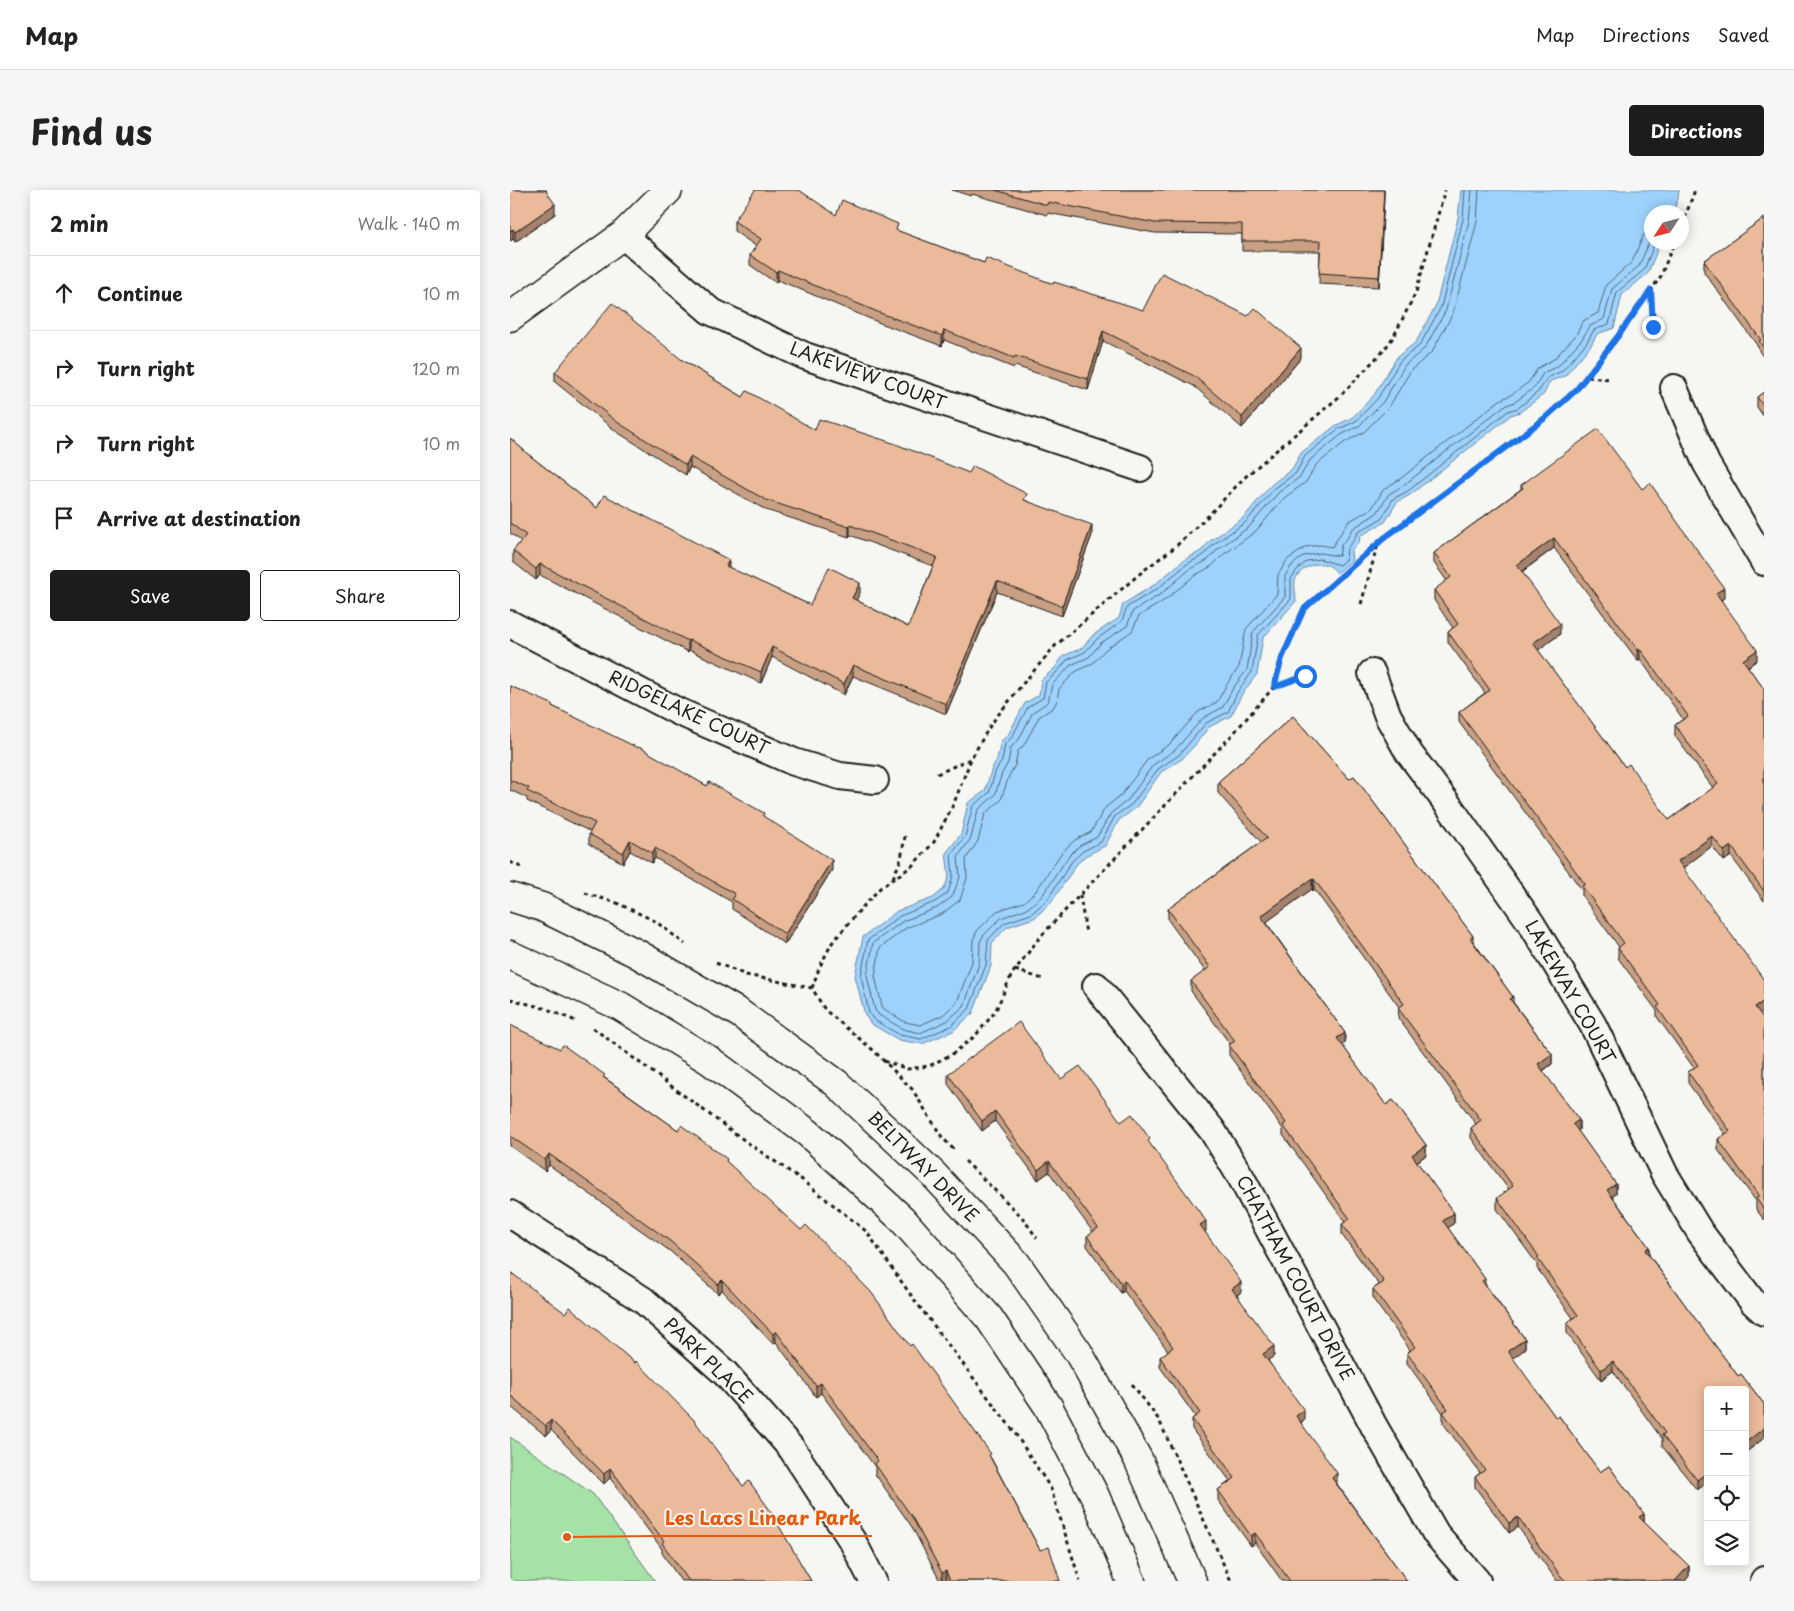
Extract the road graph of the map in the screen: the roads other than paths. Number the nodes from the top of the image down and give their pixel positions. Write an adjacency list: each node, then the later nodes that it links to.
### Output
1 (668, 190): 2 (street)
2 (623, 235): 3 (street); 5 (street, LAKEVIEW COURT)
3 (510, 317)
4 (1674, 388): 6 (street)
5 (1140, 468)
6 (1764, 562)
7 (510, 624): 9 (street, RIDGELAKE COURT)
8 (1372, 673): 14 (street, LAKEWAY COURT)
9 (875, 780)
10 (510, 897): 17 (street, BELTWAY DRIVE)
11 (510, 955): 16 (street)
12 (1096, 986): 18 (street, CHATHAM COURT DRIVE)
13 (510, 1214): 15 (street, PARK PLACE)
14 (1764, 1312)
15 (873, 1581)
16 (1131, 1581)
17 (1192, 1581)
18 (1478, 1581)

